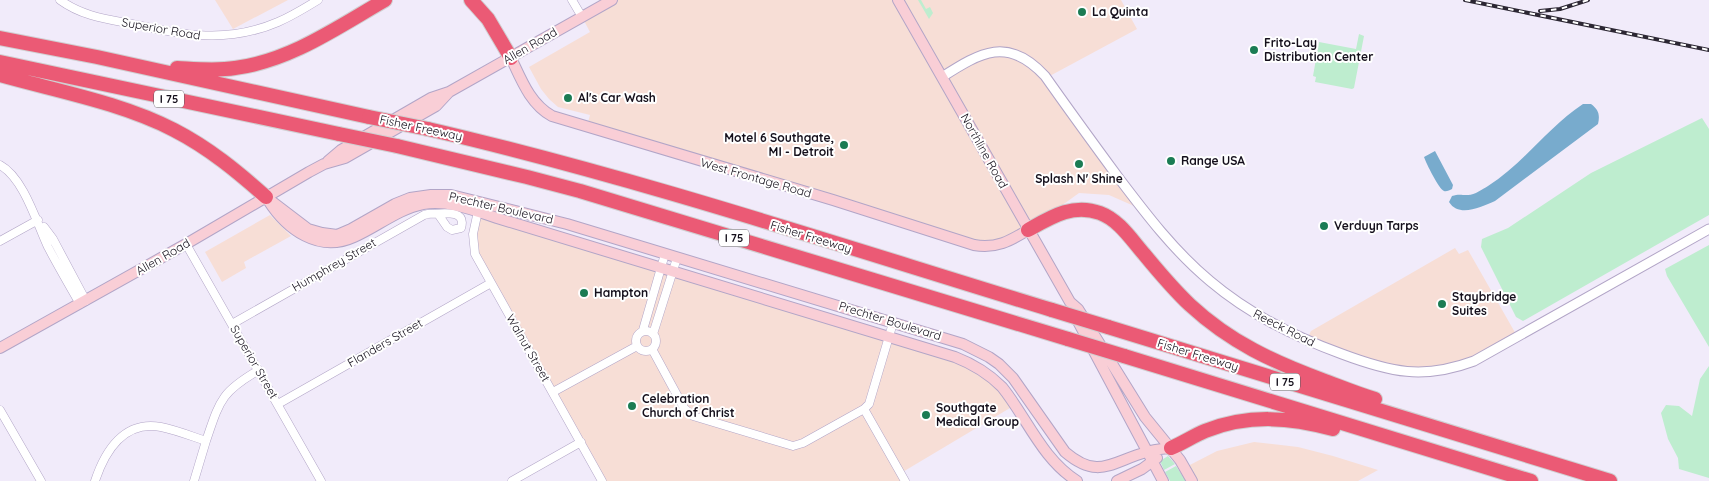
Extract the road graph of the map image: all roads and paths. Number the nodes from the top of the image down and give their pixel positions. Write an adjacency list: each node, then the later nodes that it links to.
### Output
1 (60, 0): 2 (street, Superior Road)
2 (318, 0)
3 (386, 0): 10 (highway)
4 (471, 0): 11 (highway)
5 (572, 0): 8 (street)
6 (612, 0): 8 (main road, Allen Road)
7 (898, 0): 14 (main road, Northline Road)
8 (582, 17): 11 (main road, Allen Road)
9 (0, 38): 10 (highway, Fisher Freeway / I 75)
10 (97, 57): 57 (highway, Fisher Freeway / I 75, bridge)
11 (511, 58): 16 (main road, Allen Road); 22 (main road, West Frontage Road)
12 (0, 62): 63 (highway, Fisher Freeway / I 75, bridge)
13 (0, 75): 16 (highway)
14 (942, 77): 21 (street, Reeck Road); 22 (main road, Northline Road)
15 (0, 165): 19 (street)
16 (266, 198): 17 (main road, Prechter Boulevard); 20 (main road, Prechter Boulevard); 26 (main road, Allen Road)
17 (478, 211): 24 (main road, Prechter Boulevard); 34 (street, Walnut Street)
18 (438, 214): 42 (street, Humphrey Street)
19 (38, 220): 25 (street); 36 (street)
20 (567, 224): 23 (main road, Prechter Boulevard); 24 (main road)
21 (1709, 229)
22 (1028, 230): 38 (main road, Northline Road); 57 (highway)
23 (603, 235): 27 (main road, Prechter Boulevard); 28 (main road)
24 (562, 238): 28 (main road, Prechter Boulevard)
25 (0, 241)
26 (186, 244): 36 (main road, Allen Road); 42 (street, Superior Street)
27 (640, 246): 29 (main road, Prechter Boulevard); 31 (main road)
28 (598, 249): 31 (main road, Prechter Boulevard)
29 (665, 254): 30 (main road, Prechter Boulevard); 32 (street)
30 (677, 258): 33 (street); 35 (main road, Prechter Boulevard)
31 (633, 259): 32 (main road, Prechter Boulevard)
32 (661, 268): 33 (main road, Prechter Boulevard); 43 (street)
33 (673, 272): 37 (main road, Prechter Boulevard); 44 (street)
34 (491, 283): 52 (street, Walnut Street); 53 (street, Flanders Street)
35 (777, 287): 37 (main road); 39 (main road, Prechter Boulevard)
36 (83, 302): 47 (main road, Allen Road)
37 (772, 302): 40 (main road, Prechter Boulevard)
38 (1070, 302): 61 (main road, Northline Road); 62 (main road, Northline Road)
39 (848, 308): 40 (main road); 41 (main road, Prechter Boulevard)
40 (806, 312): 45 (main road, Prechter Boulevard)
41 (893, 323): 45 (street); 49 (main road, Prechter Boulevard)
42 (232, 324): 51 (street, Superior Street)
43 (643, 330): 44 (street); 46 (street)
44 (653, 334): 48 (street)
45 (889, 337): 50 (main road, Prechter Boulevard); 54 (street)
46 (637, 346): 48 (street); 52 (street)
47 (0, 348)
48 (652, 349): 54 (street)
49 (981, 352): 50 (main road); 56 (main road, Prechter Boulevard)
50 (974, 365): 58 (main road, Prechter Boulevard)
51 (259, 370): 53 (street, Superior Street); 59 (street)
52 (554, 392): 60 (street, Walnut Street)
53 (278, 404): 68 (street, Superior Street)
54 (864, 409): 71 (street)
55 (0, 410): 66 (street)
56 (1048, 429): 58 (main road); 62 (main road, Prechter Boulevard)
57 (1463, 436): 77 (highway, Fisher Freeway / I 75)
58 (1037, 438): 72 (main road, Prechter Boulevard)
59 (206, 441): 65 (street); 67 (street)
60 (581, 442): 69 (street); 70 (street, Walnut Street)
61 (1171, 448): 62 (main road, Prechter Boulevard); 63 (highway); 64 (main road); 75 (main road, Northline Road)
62 (1148, 451): 64 (main road, Northline Road)
63 (1454, 457): 76 (highway, Fisher Freeway / I 75)
64 (1153, 461): 73 (main road); 74 (main road, Northline Road)
65 (197, 479)
66 (41, 481)
67 (95, 481)
68 (321, 481)
69 (512, 481)
70 (602, 481)
71 (905, 481)
72 (1076, 481)
73 (1117, 481)
74 (1163, 481)
75 (1192, 481)
76 (1531, 481)
77 (1610, 481)

